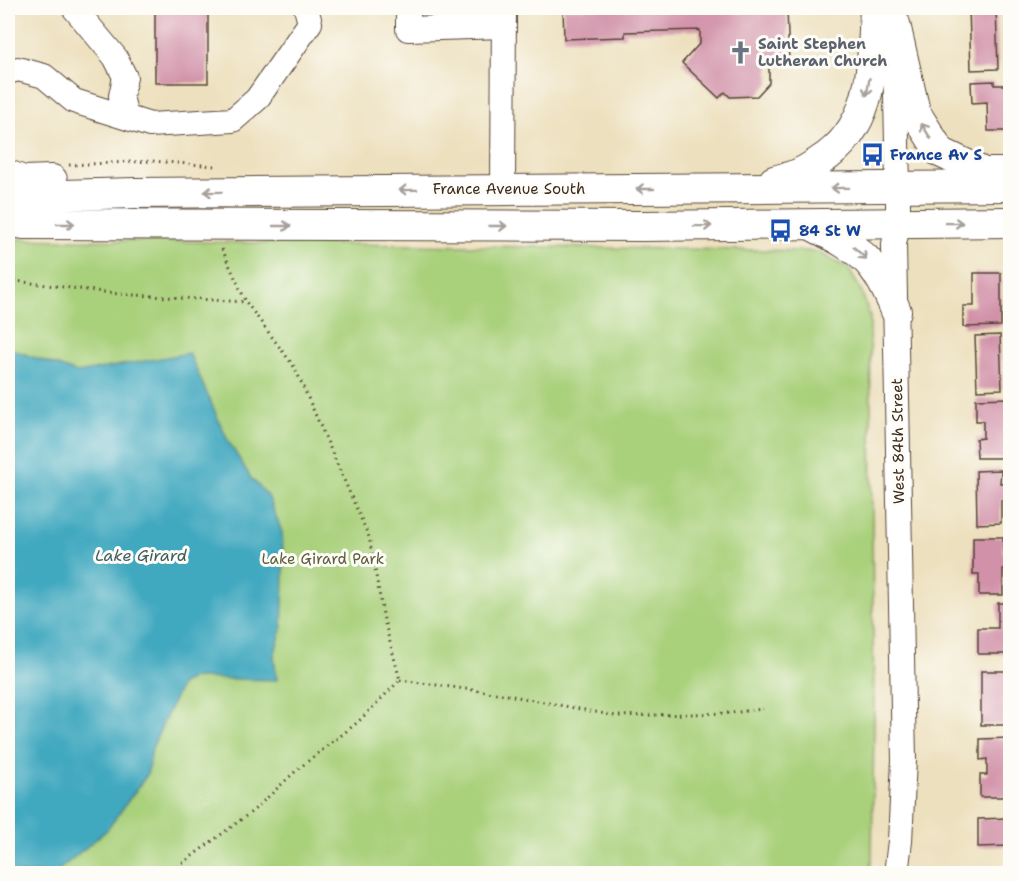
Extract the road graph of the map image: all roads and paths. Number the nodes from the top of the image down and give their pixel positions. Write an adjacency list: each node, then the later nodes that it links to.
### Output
1 (74, 8): 7 (street)
2 (306, 8): 7 (street)
3 (408, 8): 5 (street)
4 (888, 13): 10 (main road, one-way to 4); 13 (street, West 84th Street); 15 (main road, one-way to 15)
5 (504, 17): 14 (street)
6 (8, 72): 7 (street)
7 (126, 117)
8 (69, 165): 9 (path)
9 (226, 166)
10 (1011, 173)
11 (8, 175): 16 (main road)
12 (1011, 186): 13 (main road, France Avenue South)
13 (898, 187): 15 (main road, France Avenue South, one-way to 15); 20 (street, West 84th Street)
14 (503, 189): 15 (main road, France Avenue South, one-way to 14); 16 (main road, France Avenue South, one-way to 16); 22 (main road)
15 (748, 189)
16 (135, 193): 17 (main road, France Avenue South)
17 (8, 199)
18 (8, 221): 22 (main road, one-way to 22)
19 (1011, 222): 20 (main road, one-way to 19)
20 (898, 224): 21 (main road); 26 (street, West 84th Street)
21 (809, 225): 22 (main road, one-way to 21); 26 (main road, one-way to 26)
22 (366, 226)
23 (220, 244): 25 (path)
24 (8, 280): 25 (path)
25 (246, 302): 27 (path)
26 (896, 310): 30 (street, West 84th Street)
27 (400, 680): 28 (path); 29 (path)
28 (763, 709)
29 (168, 873)
30 (896, 873)

